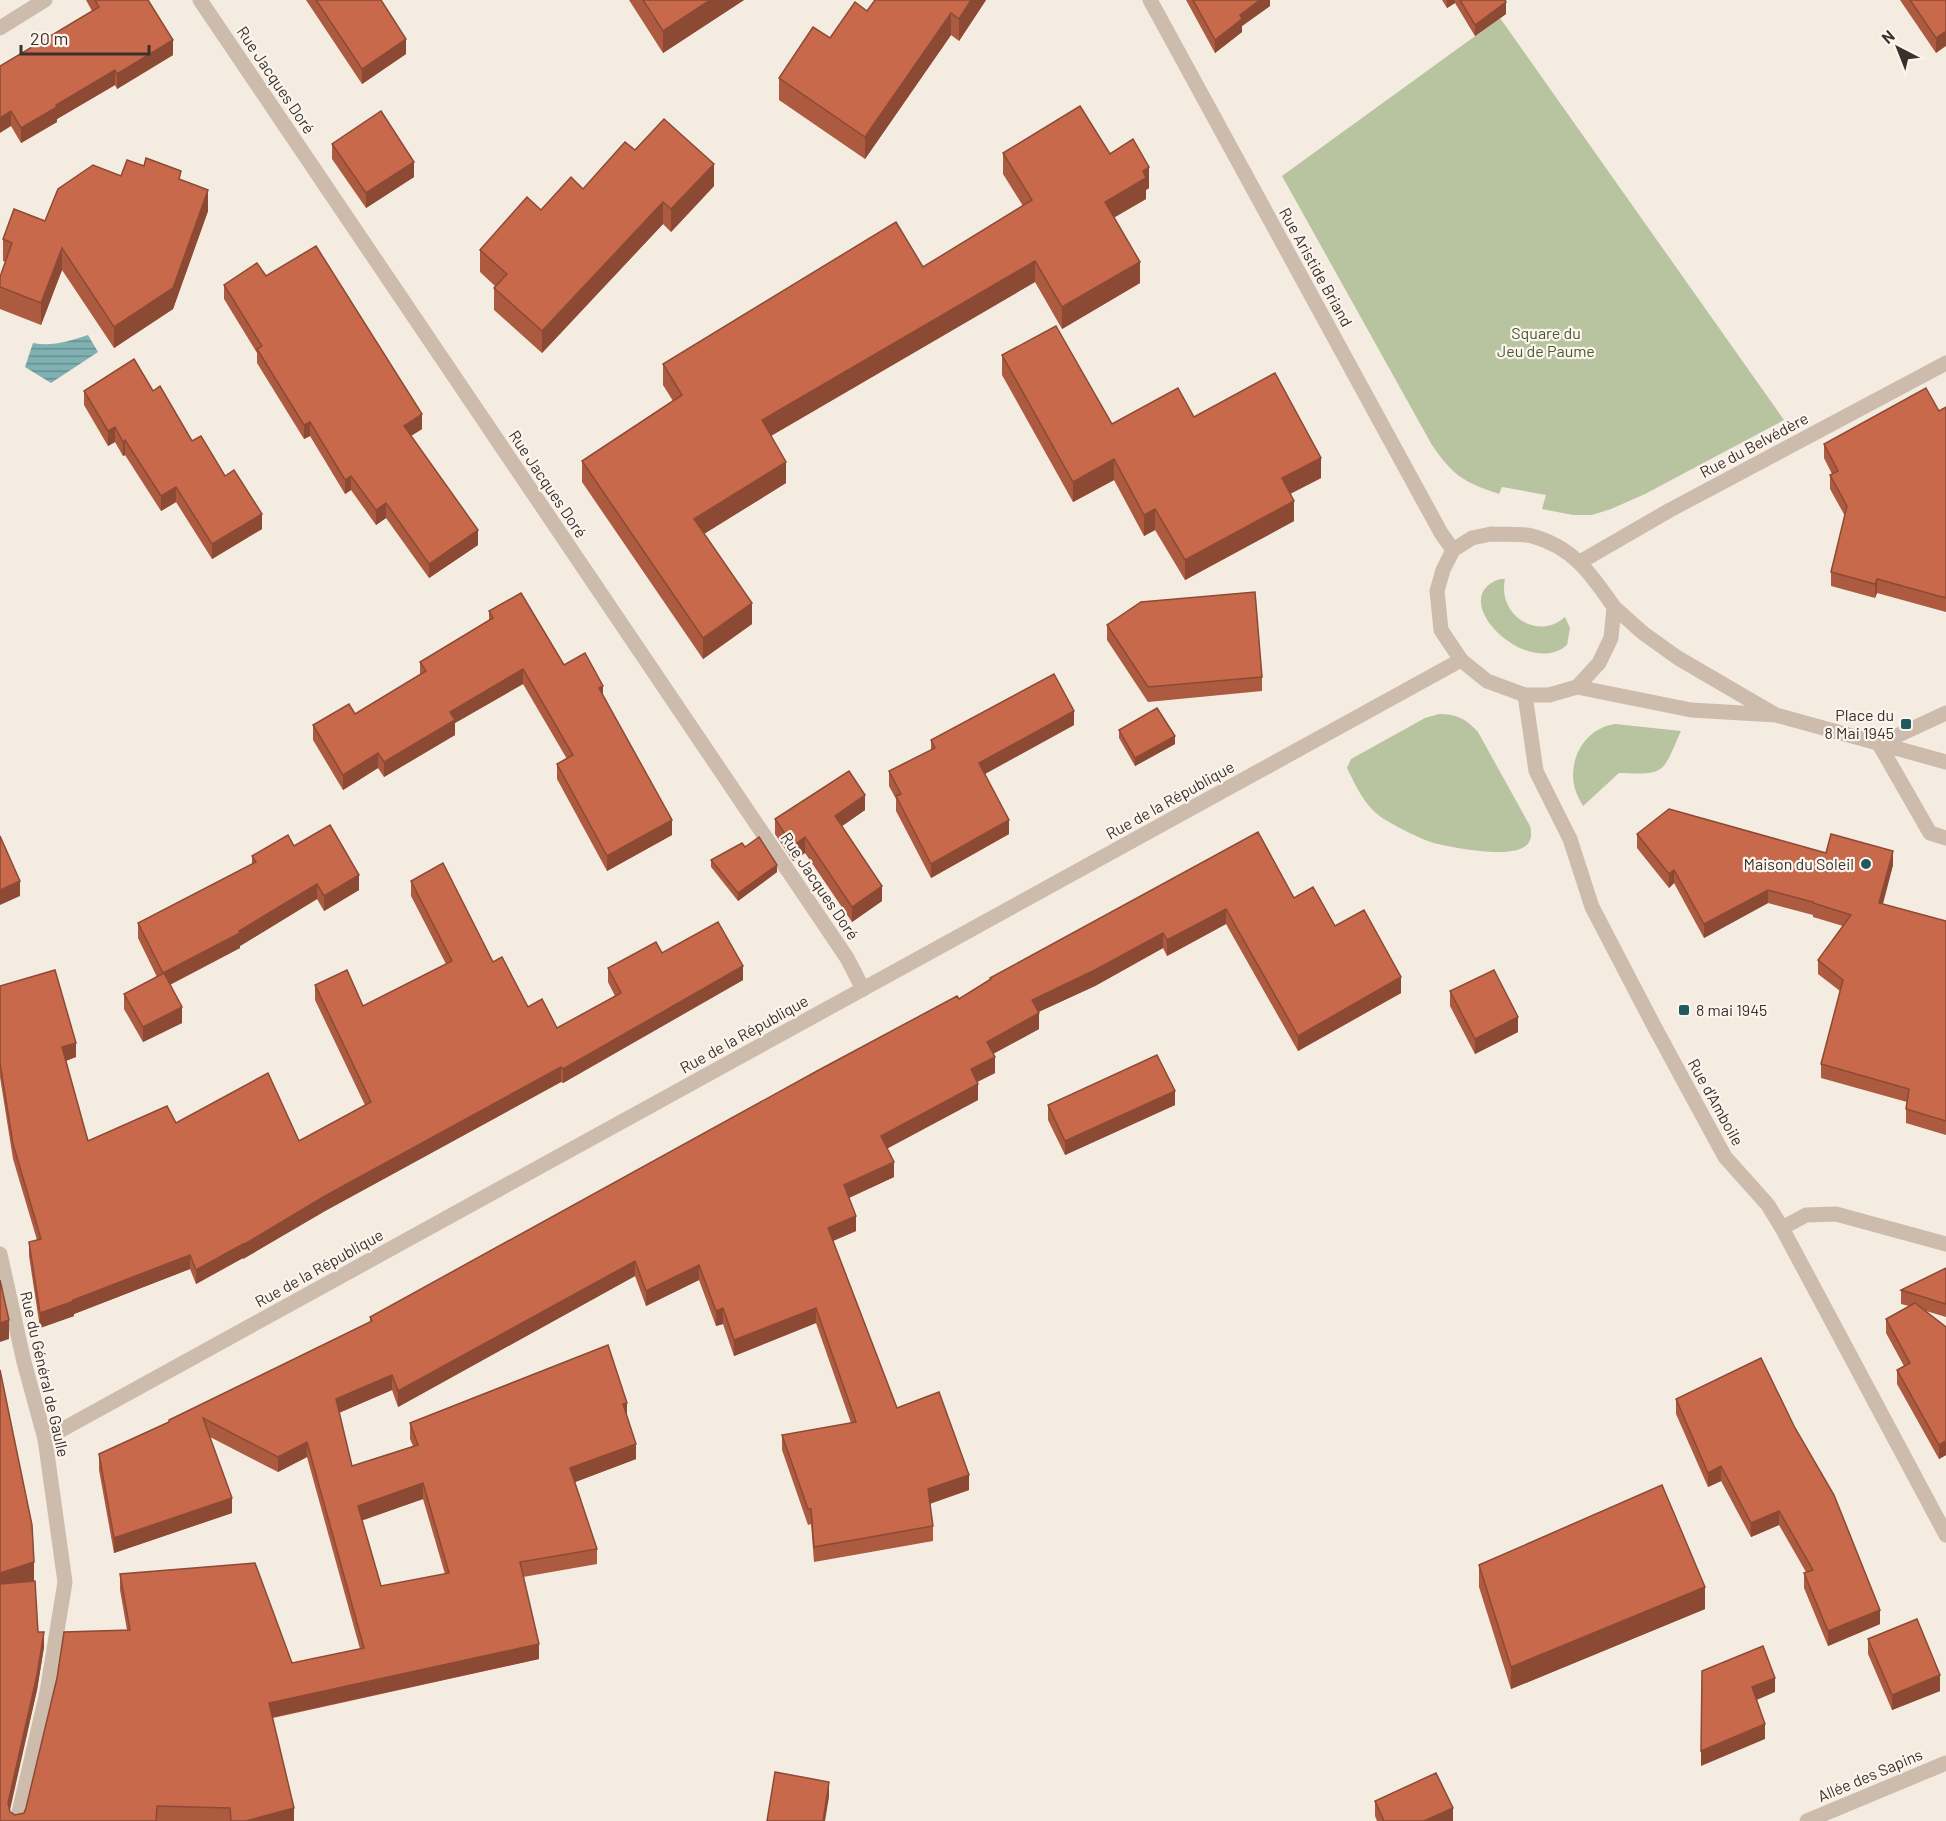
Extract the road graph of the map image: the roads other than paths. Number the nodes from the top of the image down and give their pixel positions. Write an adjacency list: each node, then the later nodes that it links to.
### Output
1 (45, 0): 4 (street)
2 (200, 0): 17 (street, Rue Jacques Doré)
3 (1150, 0): 6 (street, Rue Aristide Briand)
4 (0, 28)
5 (1946, 363): 7 (street, Rue du Belvédère)
6 (1453, 550): 7 (street); 9 (street)
7 (1580, 562): 8 (street)
8 (1614, 607): 10 (street); 13 (street)
9 (1461, 660): 11 (street); 17 (street, Rue de la République)
10 (1577, 687): 11 (street); 13 (street)
11 (1525, 695): 18 (street, Rue d'Amboile)
12 (1946, 713): 14 (street)
13 (1776, 715): 14 (street)
14 (1880, 744): 15 (street); 16 (street)
15 (1946, 762)
16 (1946, 838)
17 (863, 989): 21 (street, Rue de la République)
18 (1782, 1228): 19 (street); 22 (street, Rue d'Amboile)
19 (1946, 1244)
20 (0, 1254): 21 (street, Rue du Général de Gaulle)
21 (45, 1439): 24 (street, Rue du Général de Gaulle)
22 (1946, 1535)
23 (1944, 1768): 25 (street, Allée des Sapins)
24 (17, 1821)
25 (1807, 1821)

